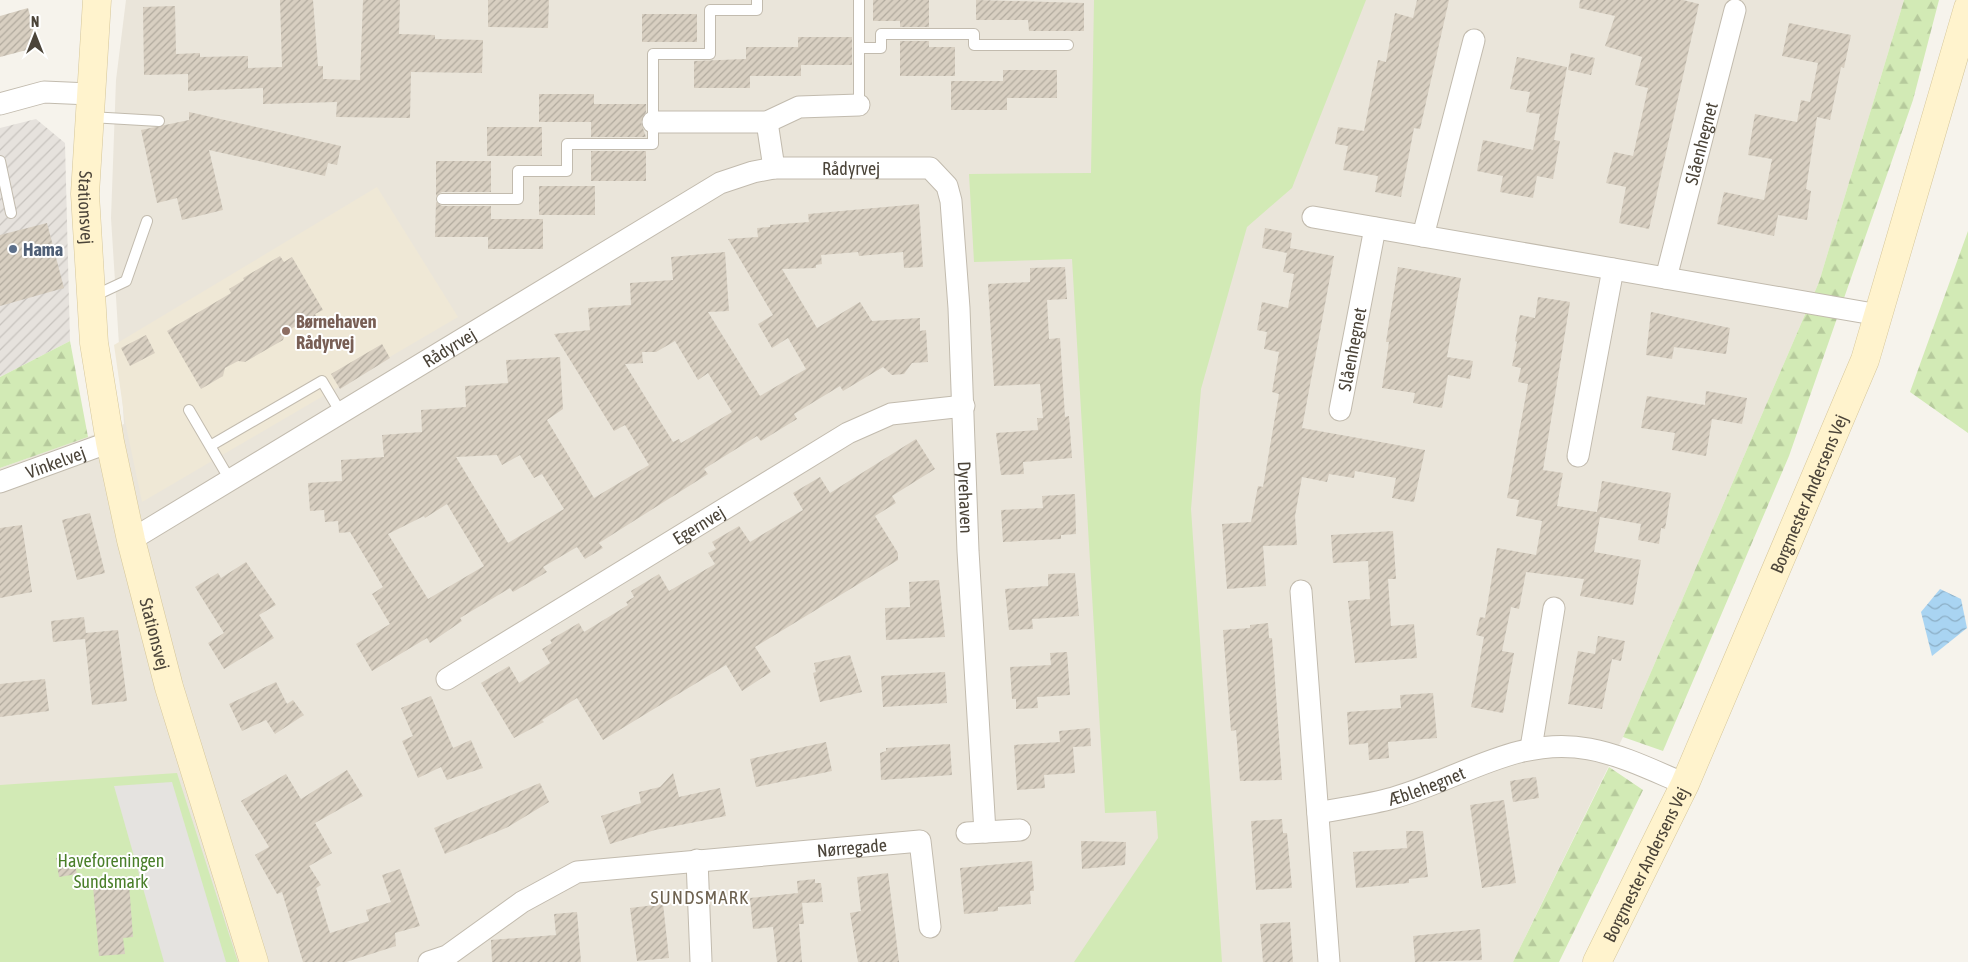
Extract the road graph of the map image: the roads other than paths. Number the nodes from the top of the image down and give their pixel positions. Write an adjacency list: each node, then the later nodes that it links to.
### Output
1 (97, 0): 10 (street, Stationsvej)
2 (757, 0): 13 (lane)
3 (859, 0): 8 (lane)
4 (1968, 8): 27 (street, Borgmester Andersens Vej)
5 (1736, 10): 25 (street, Slåenhegnet)
6 (1474, 40): 23 (street)
7 (1068, 45): 8 (lane)
8 (859, 48): 11 (lane)
9 (0, 104): 10 (street)
10 (89, 105): 12 (lane); 26 (street, Stationsvej)
11 (859, 105): 14 (street)
12 (159, 121)
13 (652, 122): 14 (street); 18 (lane)
14 (767, 122): 16 (street)
15 (0, 161): 19 (lane)
16 (774, 168): 17 (street, Rådyrvej); 31 (street, Rådyrvej)
17 (930, 168): 28 (street, Dyrehaven)
18 (442, 199)
19 (11, 213)
20 (1313, 217): 22 (street)
21 (147, 221): 26 (lane)
22 (1375, 228): 23 (street); 30 (street, Slåenhegnet)
23 (1423, 236): 24 (street)
24 (1613, 269): 25 (street); 34 (street)
25 (1666, 278): 27 (street)
26 (91, 297): 32 (street, Stationsvej)
27 (1879, 315): 42 (street, Borgmester Andersens Vej)
28 (964, 406): 40 (street, Egernvej); 44 (street, Dyrehaven)
29 (189, 410): 33 (lane)
30 (1340, 410)
31 (341, 413): 33 (lane); 35 (street, Rådyrvej)
32 (110, 442): 36 (street, Vinkelvej); 37 (street, Stationsvej)
33 (210, 446): 35 (lane)
34 (1578, 456)
35 (230, 480): 37 (street, Rådyrvej)
36 (0, 482)
37 (131, 540): 48 (street, Stationsvej)
38 (1301, 591): 43 (street)
39 (1554, 608): 41 (street)
40 (447, 679)
41 (1532, 748): 42 (street, Æblehegnet); 43 (street, Æblehegnet)
42 (1685, 784): 51 (street, Borgmester Andersens Vej)
43 (1318, 813): 50 (street)
44 (1020, 830)
45 (697, 860): 46 (street, Nørregade); 47 (street); 49 (street, Nørregade)
46 (930, 927)
47 (701, 960)
48 (254, 962)
49 (429, 962)
50 (1329, 962)
51 (1597, 962)

